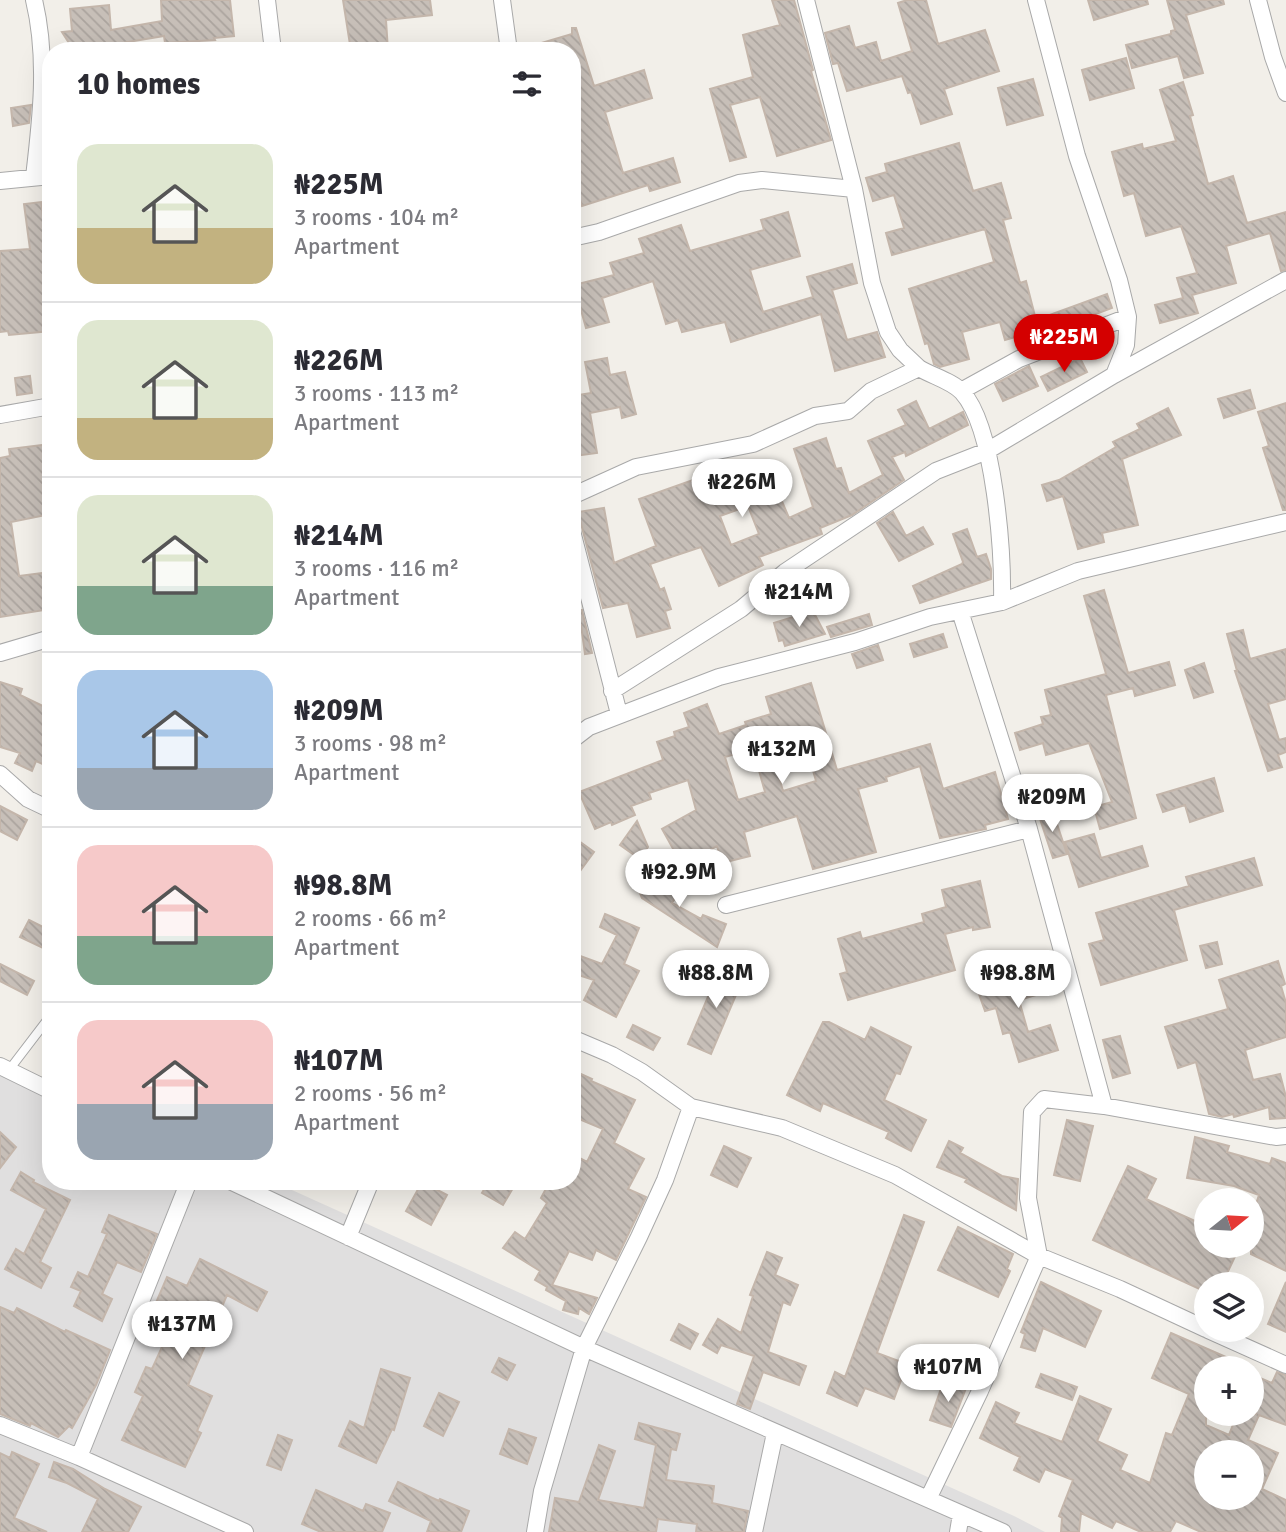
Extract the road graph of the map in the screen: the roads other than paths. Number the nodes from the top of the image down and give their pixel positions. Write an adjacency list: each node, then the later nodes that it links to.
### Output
1 (34, 0): 9 (street)
2 (267, 0): 7 (street)
3 (502, 0): 8 (street)
4 (806, 0): 13 (street)
5 (1036, 0): 16 (street)
6 (1258, 0): 10 (street)
7 (272, 42)
8 (508, 42)
9 (42, 86)
10 (1286, 93)
11 (42, 176): 12 (street)
12 (0, 181)
13 (854, 189): 14 (street); 17 (street)
14 (581, 238)
15 (1286, 281): 18 (street)
16 (1128, 317): 18 (street); 19 (street)
17 (919, 368): 19 (street); 23 (street)
18 (1114, 375): 22 (street)
19 (961, 391): 22 (street)
20 (42, 408): 21 (street)
21 (0, 415)
22 (987, 452): 26 (street); 30 (street)
23 (581, 492)
24 (1286, 522): 26 (street)
25 (581, 566): 30 (street)
26 (1002, 602): 27 (street)
27 (960, 611): 31 (street); 35 (street)
28 (42, 641): 29 (street)
29 (0, 653)
30 (612, 691): 31 (street)
31 (619, 714): 32 (street)
32 (581, 733)
33 (0, 774): 34 (street)
34 (42, 806)
35 (1029, 830): 36 (street); 41 (street)
36 (726, 905)
37 (42, 1025): 39 (lane)
38 (581, 1042): 42 (street)
39 (4, 1068): 40 (street)
40 (42, 1087)
41 (1104, 1106): 43 (street); 48 (street)
42 (691, 1107): 48 (street); 51 (street)
43 (1286, 1136)
44 (185, 1190): 55 (street)
45 (249, 1190): 47 (street)
46 (367, 1190): 47 (street)
47 (348, 1237): 51 (street)
48 (1039, 1256): 49 (street); 56 (street)
49 (1194, 1324)
50 (1234, 1342): 52 (street)
51 (584, 1348): 54 (street); 59 (street)
52 (1286, 1365)
53 (0, 1425): 55 (street)
54 (775, 1433): 56 (street); 60 (street)
55 (79, 1457): 58 (street)
56 (928, 1499): 57 (street)
57 (961, 1514): 61 (street); 62 (street)
58 (246, 1532)
59 (535, 1532)
60 (754, 1532)
61 (958, 1532)
62 (1003, 1532)

